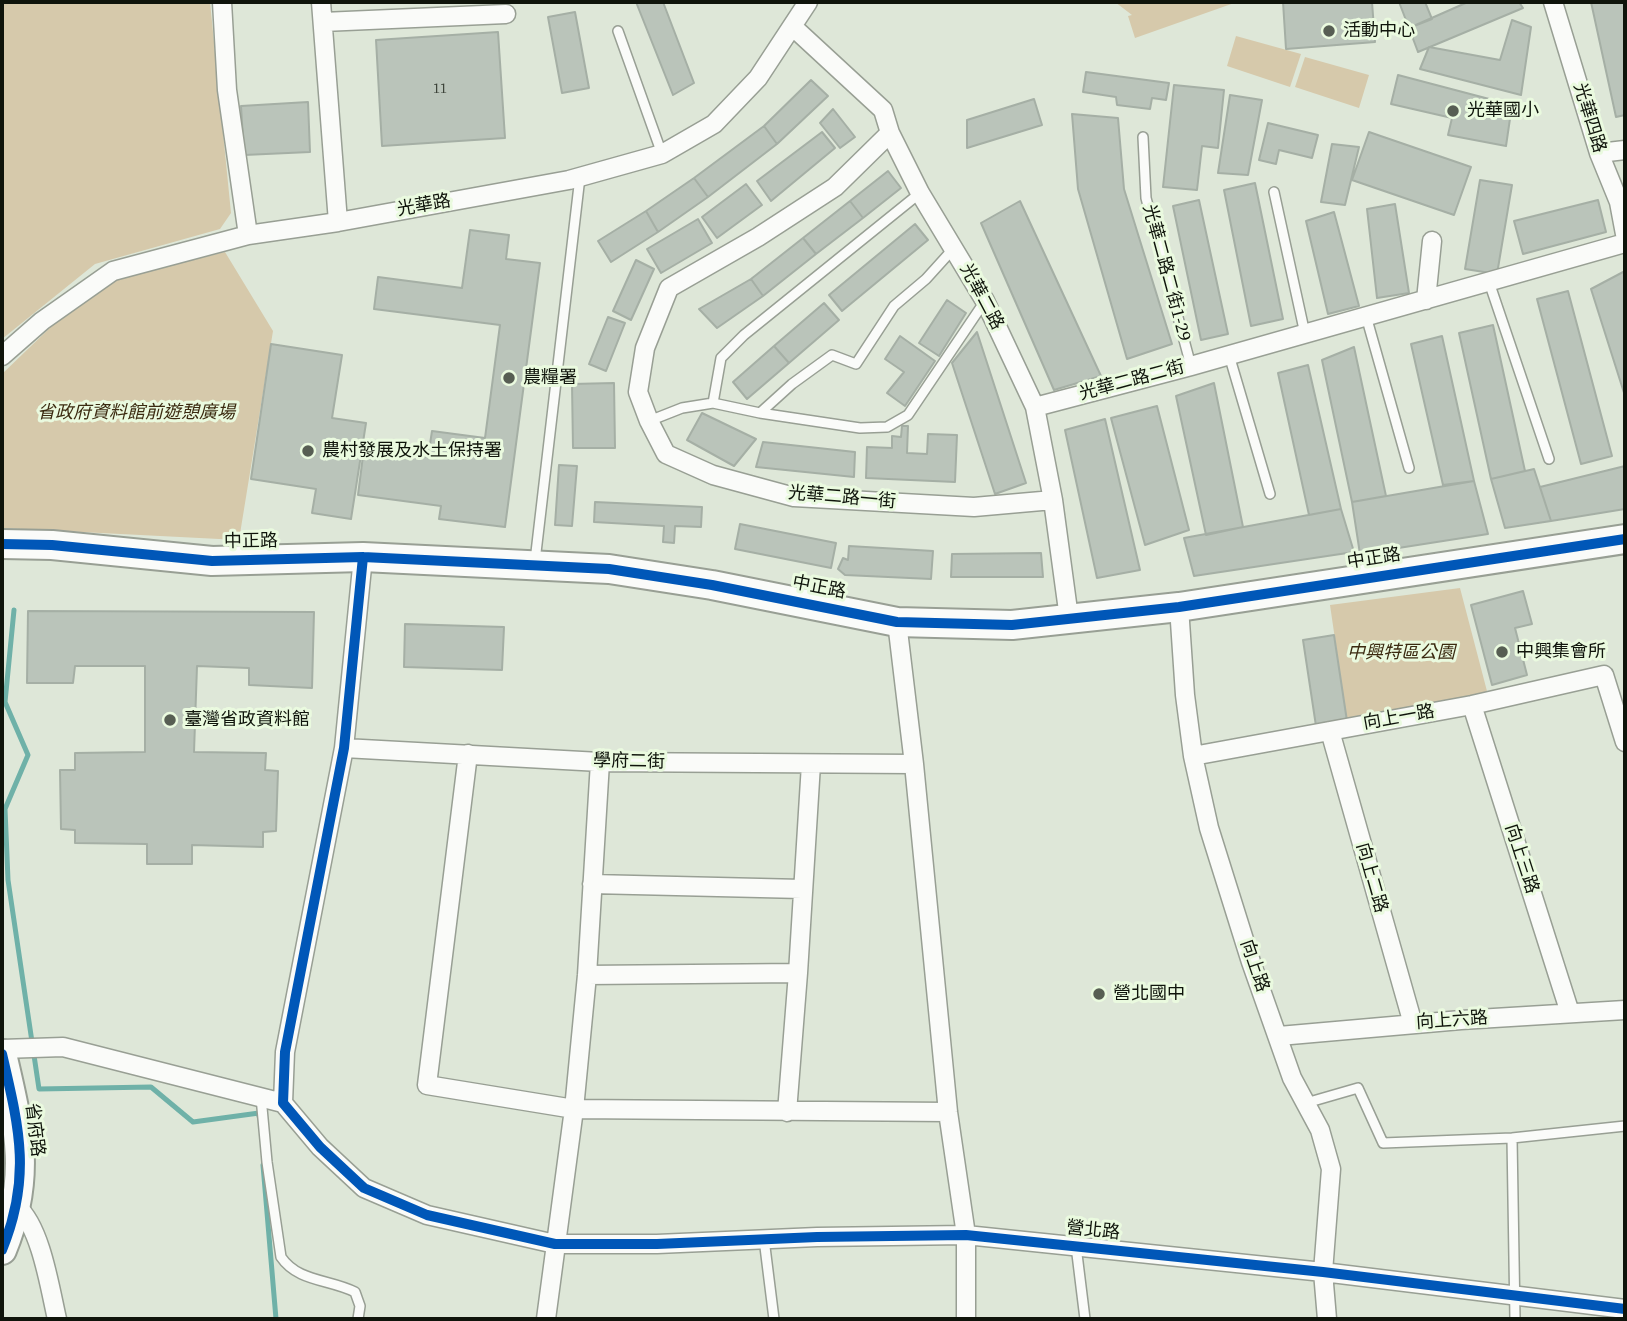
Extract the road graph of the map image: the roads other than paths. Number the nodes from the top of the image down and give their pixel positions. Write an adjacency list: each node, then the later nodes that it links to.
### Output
1 (222, 2): 20 (street)
2 (321, 2): 6 (street)
3 (808, 2): 7 (street, 光華路)
4 (1553, 2): 12 (street, 光華四路)
5 (506, 14): 6 (street)
6 (323, 22): 18 (street)
7 (792, 26): 9 (street, 光華二路); 13 (street, 光華路)
8 (618, 31): 13 (lane)
9 (890, 133): 16 (street, 光華二路); 35 (street, 光華二路一街)
10 (1143, 137): 31 (lane, 光華二路二街1-29)
11 (1625, 150): 12 (street)
12 (1599, 153): 17 (street, 光華四路)
13 (662, 154): 14 (street, 光華路)
14 (580, 177): 18 (street, 光華路); 43 (lane)
15 (1273, 192): 28 (lane)
16 (920, 193): 23 (street, 光華二路); 32 (lane)
17 (1622, 202): 19 (street, 光華四路)
18 (338, 222): 20 (street, 光華路)
19 (1625, 234)
20 (248, 235): 30 (street, 光華路)
21 (1432, 241): 25 (street)
22 (1625, 243): 24 (street, 光華二路二街)
23 (954, 248): 26 (street, 光華二路); 34 (lane)
24 (1489, 282): 25 (street, 光華二路二街); 36 (lane)
25 (1426, 300): 27 (street, 光華二路二街)
26 (985, 301): 33 (street, 光華二路); 34 (lane)
27 (1366, 316): 28 (street, 光華二路二街); 37 (lane)
28 (1305, 334): 29 (street, 光華二路二街)
29 (1229, 355): 31 (street, 光華二路二街); 38 (lane)
30 (2, 356)
31 (1191, 366): 33 (street, 光華二路二街)
32 (713, 403): 34 (lane); 35 (lane)
33 (1035, 407): 39 (street, 光華二路)
34 (760, 413)
35 (649, 421): 39 (street, 光華二路一街)
36 (1549, 459)
37 (1409, 468)
38 (1270, 494)
39 (1053, 500): 45 (street, 光華二路)
40 (1625, 539): 44 (main road, 中正路)
41 (2, 544): 42 (main road, 中正路)
42 (363, 557): 43 (main road, 中正路); 50 (street)
43 (535, 566): 46 (main road, 中正路)
44 (1179, 607): 45 (main road, 中正路); 52 (street, 向上路)
45 (1069, 618): 46 (main road, 中正路)
46 (897, 622): 55 (street)
47 (1472, 705): 48 (street, 向上一路); 49 (street, 向上一路); 61 (street, 向上三路)
48 (1330, 731): 52 (street, 向上一路); 62 (street, 向上二路)
49 (1625, 742)
50 (344, 748): 51 (street, 學府二街); 66 (street)
51 (468, 754): 53 (street, 學府二街); 68 (street)
52 (1194, 756): 63 (street, 向上路)
53 (600, 762): 54 (street, 學府二街); 56 (street)
54 (811, 764): 55 (street, 學府二街); 57 (street)
55 (914, 764): 70 (street)
56 (592, 884): 57 (street); 59 (street)
57 (802, 889): 58 (street)
58 (798, 974): 59 (street); 69 (street)
59 (587, 975): 68 (street)
60 (1625, 1010): 61 (street, 向上六路)
61 (1570, 1013): 62 (street, 向上六路)
62 (1413, 1024): 63 (street, 向上六路)
63 (1279, 1036): 67 (street, 向上路)
64 (2, 1052): 65 (street); 73 (main road, 省府路)
65 (261, 1097): 66 (street); 83 (lane)
66 (283, 1102): 76 (street, 營北路)
67 (1306, 1103): 72 (lane); 79 (street, 向上路)
68 (574, 1109): 69 (street); 76 (street)
69 (787, 1112): 70 (street)
70 (948, 1112): 74 (street)
71 (1625, 1126): 72 (lane)
72 (1512, 1138): 80 (lane)
73 (9, 1203): 78 (main road, 省府路); 82 (street)
74 (966, 1235): 75 (street, 營北路); 77 (street, 營北路); 86 (street)
75 (764, 1239): 76 (street, 營北路); 85 (lane)
76 (555, 1244): 84 (street)
77 (1076, 1247): 79 (street, 營北路); 87 (lane)
78 (2, 1250)
79 (1323, 1272): 80 (street, 營北路); 88 (street, 向上路)
80 (1514, 1295): 81 (street, 營北路); 89 (lane)
81 (1625, 1308)
82 (57, 1319)
83 (358, 1319)
84 (546, 1319)
85 (774, 1319)
86 (966, 1319)
87 (1085, 1319)
88 (1327, 1319)
89 (1515, 1319)

